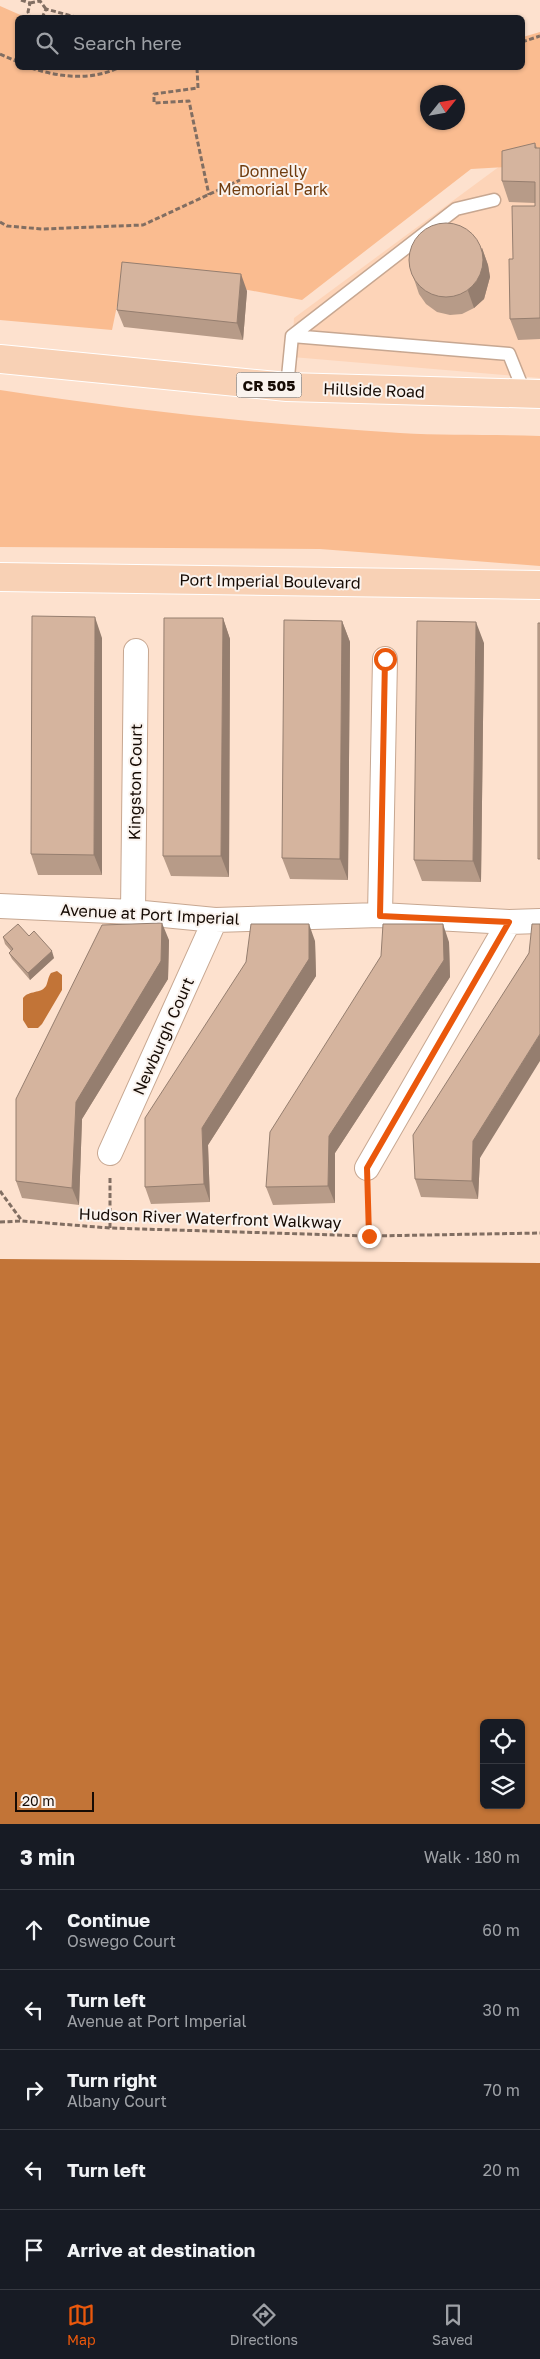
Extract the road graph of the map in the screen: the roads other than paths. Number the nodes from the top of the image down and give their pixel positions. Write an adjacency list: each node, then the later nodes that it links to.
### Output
1 (494, 200): 2 (lane)
2 (292, 336): 4 (lane); 5 (lane)
3 (0, 359): 4 (main road, Hillside Road / CR 505)
4 (287, 387): 5 (main road, Hillside Road / CR 505)
5 (533, 394)
6 (0, 577): 7 (main road, Port Imperial Boulevard)
7 (540, 585)
8 (136, 651): 11 (street, Kingston Court)
9 (385, 659): 12 (street)
10 (0, 906): 11 (street, Avenue at Port Imperial)
11 (133, 912): 13 (street, Avenue at Port Imperial)
12 (380, 916): 13 (street, Avenue at Port Imperial); 15 (street, Avenue at Port Imperial)
13 (215, 920): 16 (street, Newburgh Court)
14 (540, 921): 15 (street, Avenue at Port Imperial)
15 (509, 922): 17 (street)
16 (110, 1153)
17 (367, 1168)

